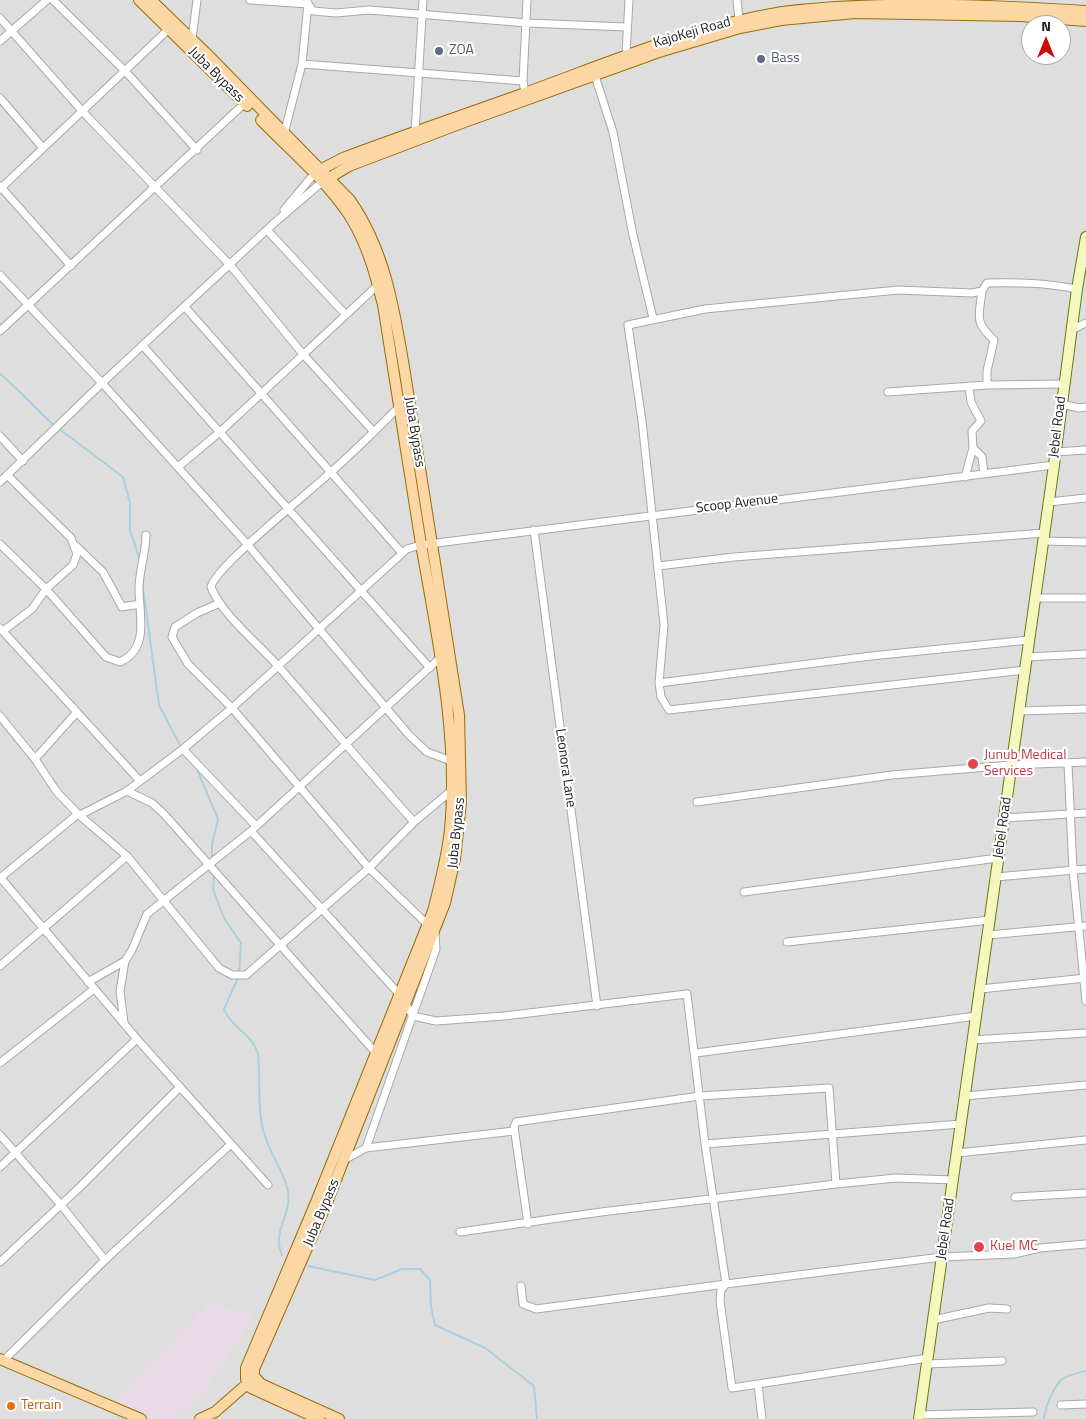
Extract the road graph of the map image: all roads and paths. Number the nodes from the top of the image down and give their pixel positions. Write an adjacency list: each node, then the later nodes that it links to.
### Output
1 (47, 0): 22 (street)
2 (53, 0): 27 (street)
3 (139, 0): 20 (main road, Juba Bypass)
4 (151, 0): 20 (main road, Juba Bypass)
5 (197, 0): 23 (street)
6 (250, 0): 11 (street)
7 (423, 0): 15 (street)
8 (527, 0): 19 (street)
9 (629, 0): 21 (street)
10 (737, 0): 17 (street)
11 (308, 2): 15 (street); 26 (street)
12 (931, 2): 13 (main road, KajoKeji Road); 14 (main road, KajoKeji Road)
13 (822, 4): 17 (main road, KajoKeji Road)
14 (1086, 11)
15 (422, 14): 19 (street); 28 (street)
16 (0, 18): 22 (street)
17 (739, 20): 25 (main road, KajoKeji Road)
18 (1086, 21): 29 (main road, KajoKeji Road)
19 (527, 23): 21 (street); 30 (street)
20 (172, 26): 23 (main road, Juba Bypass); 27 (street); 33 (main road, Juba Bypass)
21 (627, 27): 25 (street)
22 (10, 31): 24 (street); 34 (street)
23 (192, 39): 33 (main road, Juba Bypass)
24 (0, 41)
25 (626, 54): 31 (main road, KajoKeji Road)
26 (302, 64): 28 (street); 36 (street)
27 (126, 72): 34 (street); 38 (street)
28 (418, 72): 30 (street); 35 (street)
29 (596, 76): 40 (main road, KajoKeji Road); 55 (street)
30 (523, 81): 31 (street)
31 (525, 92): 35 (main road, KajoKeji Road)
32 (0, 98): 37 (street)
33 (247, 101): 36 (main road, Juba Bypass); 38 (street); 39 (main road, Juba Bypass)
34 (83, 112): 37 (street); 42 (street)
35 (415, 132): 39 (main road, KajoKeji Road)
36 (284, 134): 39 (main road, Juba Bypass)
37 (43, 148): 41 (street)
38 (197, 150): 42 (street)
39 (317, 171): 40 (main road); 43 (street)
40 (325, 180): 43 (street); 49 (main road, Juba Bypass); 92 (main road, Juba Bypass)
41 (1, 188): 47 (street)
42 (155, 189): 46 (street); 47 (street)
43 (270, 227): 46 (street); 54 (street)
44 (1086, 239): 45 (main road, Jebel Road)
45 (1085, 254): 50 (main road, Jebel Road)
46 (230, 265): 53 (street); 60 (street)
47 (71, 266): 52 (street)
48 (0, 275): 52 (street)
49 (378, 284): 54 (street); 68 (main road, Juba Bypass)
50 (1076, 289): 51 (street); 57 (main road, Jebel Road)
51 (982, 291): 55 (street); 63 (street)
52 (28, 306): 58 (street); 61 (street)
53 (185, 307): 59 (street); 65 (street)
54 (345, 314): 60 (street)
55 (654, 318): 87 (street)
56 (1086, 323): 57 (street)
57 (1071, 330): 62 (main road, Jebel Road)
58 (0, 331)
59 (143, 346): 61 (street); 70 (street)
60 (302, 353): 65 (street); 71 (street)
61 (102, 383): 76 (street); 78 (street)
62 (1063, 384): 63 (street); 67 (main road, Jebel Road)
63 (987, 385): 64 (street)
64 (969, 386): 66 (street); 73 (street)
65 (262, 392): 70 (street); 79 (street)
66 (888, 392)
67 (1061, 404): 69 (street); 75 (main road, Jebel Road)
68 (400, 406): 71 (street); 95 (main road, Juba Bypass)
69 (1086, 407)
70 (221, 431): 78 (street); 86 (street)
71 (374, 432): 79 (street)
72 (0, 436): 76 (street)
73 (972, 448): 80 (street); 82 (street)
74 (1086, 450): 75 (street)
75 (1055, 452): 77 (main road, Jebel Road)
76 (23, 461): 81 (street)
77 (1054, 465): 80 (street, Scoop Avenue); 85 (main road, Jebel Road)
78 (178, 467): 94 (street)
79 (332, 471): 86 (street); 97 (street)
80 (984, 474): 82 (street, Scoop Avenue)
81 (7, 475): 83 (street); 96 (street)
82 (965, 477): 87 (street, Scoop Avenue)
83 (0, 482)
84 (1086, 498): 85 (street)
85 (1049, 502): 90 (main road, Jebel Road)
86 (290, 509): 94 (street); 100 (street)
87 (653, 515): 88 (street, Scoop Avenue); 98 (street)
88 (534, 530): 92 (street, Scoop Avenue); 165 (street, Leonora Lane)
89 (146, 535): 104 (street)
90 (1044, 537): 91 (street); 98 (street); 101 (main road, Jebel Road)
91 (1086, 542)
92 (432, 543): 95 (street, Scoop Avenue); 153 (main road, Juba Bypass)
93 (0, 544): 99 (street)
94 (248, 544): 103 (street); 105 (street)
95 (421, 545): 97 (street, Scoop Avenue); 110 (main road, Juba Bypass)
96 (76, 546): 99 (street); 104 (street)
97 (402, 553): 100 (street, Scoop Avenue)
98 (658, 566): 114 (street)
99 (46, 589): 104 (street); 106 (street)
100 (360, 590): 105 (street, Scoop Avenue); 112 (street)
101 (1035, 598): 102 (street); 107 (main road, Jebel Road)
102 (1086, 598)
103 (220, 603): 111 (street); 115 (street)
104 (140, 604)
105 (319, 627): 111 (street, Scoop Avenue); 116 (street)
106 (1, 629): 119 (street)
107 (1029, 640): 109 (main road, Jebel Road); 114 (street)
108 (1086, 654): 109 (street)
109 (1027, 657): 113 (main road, Jebel Road)
110 (440, 658): 112 (street); 124 (main road, Juba Bypass)
111 (278, 665): 115 (street, Scoop Avenue); 121 (street)
112 (430, 668): 116 (street)
113 (1025, 670): 114 (street); 118 (main road, Jebel Road)
114 (659, 683)
115 (232, 708): 122 (street, Scoop Avenue); 129 (street)
116 (387, 709): 121 (street); 124 (street)
117 (1086, 709): 118 (street)
118 (1020, 711): 127 (main road, Jebel Road)
119 (77, 712): 123 (street); 128 (street)
120 (0, 716): 123 (street)
121 (346, 746): 129 (street); 137 (street)
122 (183, 748): 128 (street, Scoop Avenue); 138 (street)
123 (35, 759): 134 (street)
124 (451, 761): 131 (main road, Juba Bypass)
125 (1086, 762): 126 (street)
126 (1068, 764): 127 (street); 135 (street)
127 (1011, 765): 132 (street); 136 (main road, Jebel Road)
128 (140, 781): 130 (street, Scoop Avenue)
129 (300, 788): 138 (street); 142 (street)
130 (127, 791): 134 (street, Scoop Avenue); 141 (street)
131 (451, 791): 137 (street); 153 (main road, Juba Bypass)
132 (697, 802)
133 (1086, 813): 135 (street)
134 (79, 814): 139 (street); 145 (street, Scoop Avenue)
135 (1072, 814): 136 (street); 144 (street)
136 (1004, 818): 140 (main road, Jebel Road)
137 (414, 822): 142 (street)
138 (254, 829): 141 (street); 149 (street)
139 (127, 856): 148 (street); 152 (street)
140 (998, 858): 146 (main road, Jebel Road); 147 (street)
141 (208, 866): 148 (street); 156 (street)
142 (369, 868): 149 (street); 153 (street)
143 (1086, 869): 144 (street)
144 (1073, 870): 146 (street); 151 (street)
145 (0, 877): 152 (street)
146 (996, 877): 150 (main road, Jebel Road)
147 (744, 892)
148 (165, 900): 156 (street); 157 (street)
149 (322, 907): 156 (street); 163 (street)
150 (990, 920): 154 (main road, Jebel Road); 155 (street)
151 (1082, 926): 154 (street); 159 (street)
152 (44, 929): 158 (street); 160 (street)
153 (431, 929): 163 (main road, Juba Bypass); 166 (street)
154 (988, 935): 162 (main road, Jebel Road)
155 (787, 942)
156 (278, 945): 173 (street)
157 (125, 961): 160 (street); 168 (street)
158 (0, 966)
159 (1085, 978): 162 (street); 164 (street)
160 (88, 982): 161 (street)
161 (94, 988): 168 (street); 174 (street)
162 (980, 989): 167 (main road, Jebel Road)
163 (403, 1000): 166 (street); 173 (main road, Juba Bypass); 189 (main road, Juba Bypass)
164 (1086, 1001)
165 (597, 1006): 166 (street); 172 (street)
166 (413, 1016): 186 (street)
167 (976, 1016): 171 (main road, Jebel Road); 172 (street)
168 (124, 1024): 170 (street)
169 (1086, 1033): 171 (street)
170 (137, 1039): 176 (street); 187 (street)
171 (972, 1040): 178 (main road, Jebel Road)
172 (696, 1053): 177 (street)
173 (376, 1054): 211 (main road, Juba Bypass)
174 (0, 1063)
175 (1086, 1085): 178 (street)
176 (180, 1087): 184 (street); 197 (street)
177 (700, 1096): 180 (street); 181 (street); 185 (street)
178 (965, 1096): 179 (main road, Jebel Road)
179 (961, 1124): 181 (street); 188 (main road, Jebel Road)
180 (514, 1131): 186 (street); 198 (street)
181 (831, 1133): 185 (street); 192 (street)
182 (0, 1135): 187 (street)
183 (1086, 1140): 188 (street)
184 (231, 1144): 193 (street); 202 (street)
185 (705, 1144): 196 (street)
186 (366, 1148): 189 (street)
187 (15, 1153): 190 (street); 197 (street)
188 (957, 1153): 191 (main road, Jebel Road)
189 (343, 1161): 211 (main road, Juba Bypass)
190 (0, 1167)
191 (953, 1180): 192 (street); 201 (main road, Jebel Road)
192 (836, 1184): 196 (street)
193 (268, 1185)
194 (1086, 1193): 195 (street)
195 (1015, 1198)
196 (714, 1200): 198 (street); 204 (street)
197 (61, 1205): 202 (street); 203 (street)
198 (528, 1224): 199 (street)
199 (460, 1232)
200 (1086, 1244): 201 (street)
201 (942, 1257): 204 (street); 207 (main road, Jebel Road)
202 (104, 1260): 208 (street)
203 (0, 1262)
204 (726, 1284): 205 (street); 213 (street)
205 (521, 1286)
206 (1007, 1309): 207 (street)
207 (933, 1320): 209 (main road, Jebel Road)
208 (1, 1360): 221 (main road)
209 (927, 1361): 210 (street); 213 (street); 220 (main road, Jebel Road)
210 (1002, 1361)
211 (250, 1369): 212 (main road); 218 (main road); 224 (main road)
212 (247, 1384): 214 (main road); 215 (main road)
213 (758, 1384): 225 (street)
214 (274, 1398): 215 (main road); 223 (main road)
215 (229, 1400): 218 (main road)
216 (1086, 1404): 217 (street)
217 (1061, 1405)
218 (215, 1412): 222 (main road)
219 (1033, 1412): 220 (street)
220 (919, 1417)
221 (141, 1419)
222 (200, 1419)
223 (320, 1419)
224 (339, 1419)
225 (762, 1419)

